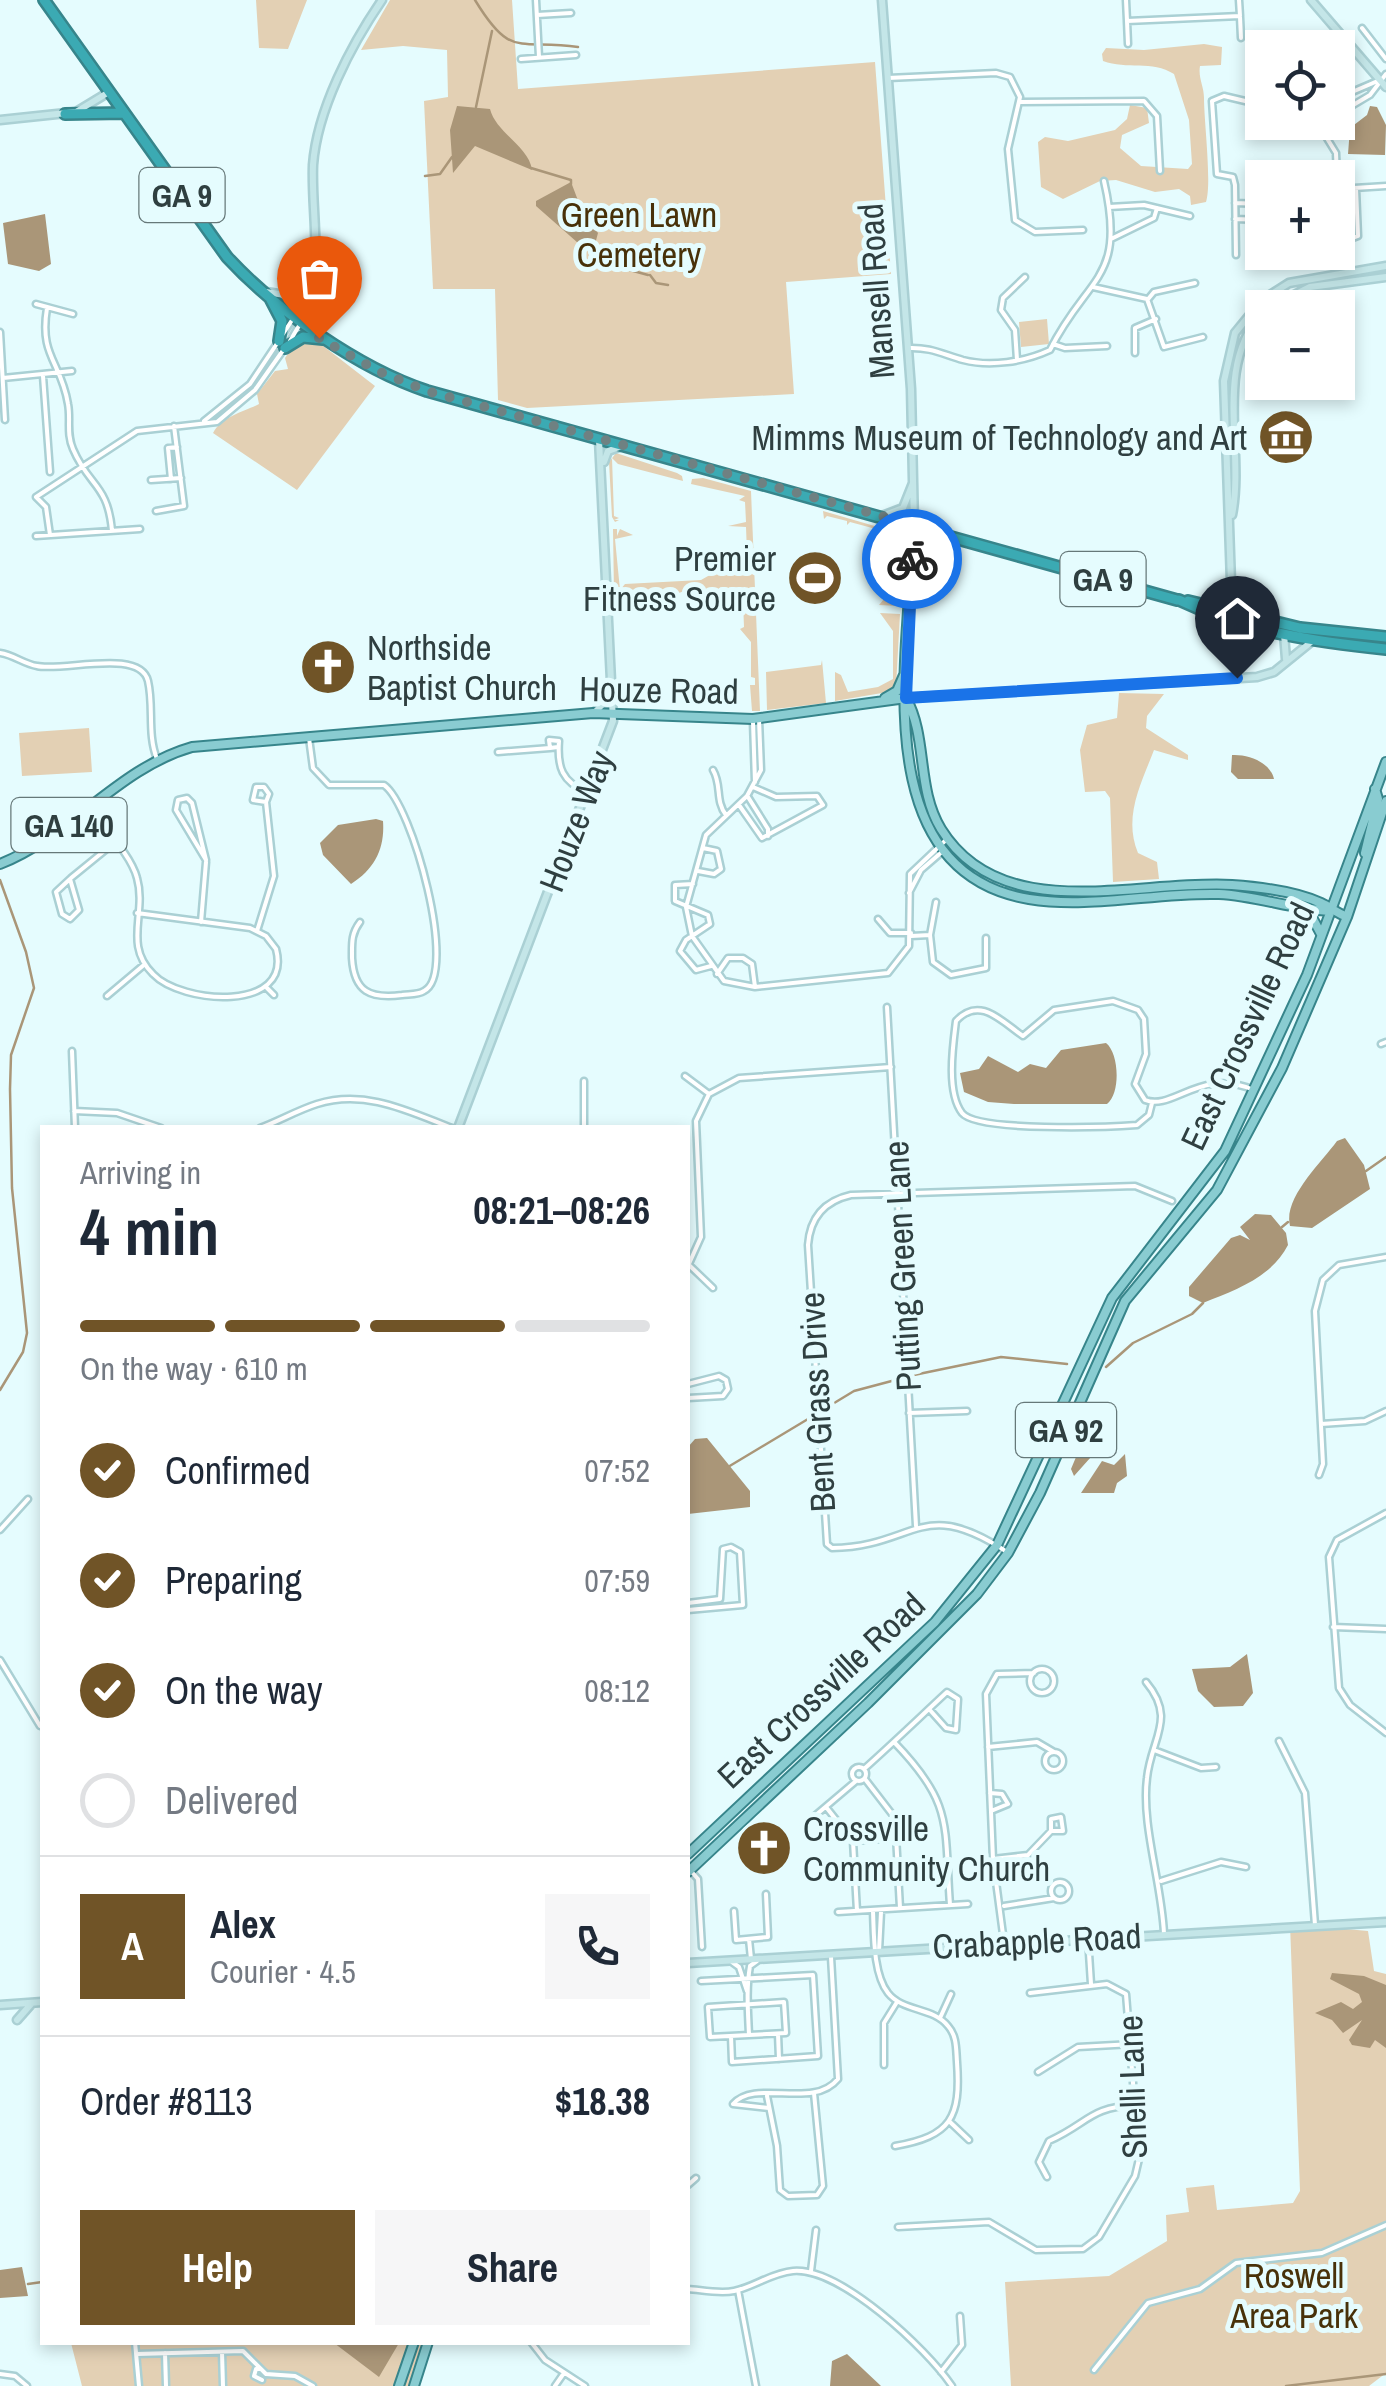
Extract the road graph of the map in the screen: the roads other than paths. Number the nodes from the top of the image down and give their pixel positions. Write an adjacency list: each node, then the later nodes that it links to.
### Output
1 (44, 0): 23 (highway, GA 9)
2 (382, 0): 48 (street)
3 (536, 0): 9 (street)
4 (882, 0): 20 (street, Mansell Road)
5 (1126, 0): 11 (street)
6 (1239, 0): 10 (street)
7 (1311, 0): 19 (street)
8 (571, 13): 9 (street)
9 (537, 15): 17 (street)
10 (1240, 16): 11 (street); 13 (street)
11 (1127, 21): 14 (street)
12 (1362, 28): 18 (street)
13 (1241, 38)
14 (1128, 44)
15 (576, 55): 17 (street)
16 (521, 58): 17 (street)
17 (539, 58)
18 (1386, 59)
19 (1383, 77): 21 (street); 22 (street); 26 (street)
20 (888, 78): 25 (street); 66 (street, Mansell Road)
21 (1386, 87)
22 (1355, 90)
23 (109, 92): 27 (street); 28 (highway, GA 9)
24 (1245, 101): 34 (street)
25 (1020, 102): 30 (street); 41 (street)
26 (1355, 102)
27 (65, 114): 28 (highway); 29 (street)
28 (124, 114): 52 (highway, GA 9)
29 (0, 120)
30 (1160, 171)
31 (1104, 181): 36 (street)
32 (1386, 186): 33 (street)
33 (1356, 189): 42 (street)
34 (1235, 203): 35 (street); 39 (street)
35 (1245, 203)
36 (1108, 206): 37 (street); 43 (street)
37 (1157, 208): 38 (street); 43 (street)
38 (1190, 216)
39 (1234, 219): 40 (street); 44 (street)
40 (1245, 219)
41 (1084, 230)
42 (1355, 237)
43 (1111, 239): 50 (street)
44 (1236, 256)
45 (1386, 266): 88 (street)
46 (1386, 276): 51 (street)
47 (1024, 277): 68 (street)
48 (311, 279): 52 (street); 57 (street)
49 (1196, 284): 53 (street)
50 (1093, 288): 53 (street); 63 (street)
51 (1304, 290)
52 (266, 292): 57 (highway, GA 9); 62 (highway)
53 (1148, 299): 58 (street)
54 (36, 304): 55 (street)
55 (47, 308): 56 (street); 71 (street)
56 (74, 314)
57 (300, 317): 62 (street); 62 (street); 64 (highway, GA 9)
58 (1156, 319): 60 (street); 67 (street)
59 (0, 332): 72 (street)
60 (1203, 337)
61 (1245, 337): 88 (street)
62 (282, 344): 64 (highway); 74 (street); 74 (street)
63 (1053, 344): 65 (street); 68 (street)
64 (339, 346): 76 (highway, GA 9)
65 (1106, 346)
66 (908, 348): 68 (street); 81 (street, Mansell Road)
67 (1135, 353)
68 (1017, 360)
69 (72, 371): 71 (street)
70 (43, 376): 71 (street); 72 (street); 80 (street)
71 (59, 376): 79 (street)
72 (3, 378): 73 (street)
73 (6, 420)
74 (204, 421): 75 (street)
75 (174, 424): 78 (street); 79 (street)
76 (600, 440): 77 (highway, GA 9); 84 (street, Houze Way)
77 (623, 446): 84 (street); 87 (highway, GA 9)
78 (178, 447): 82 (street); 83 (street)
79 (84, 468): 91 (street); 93 (street)
80 (50, 472)
81 (915, 477): 87 (street); 89 (street, Mansell Road)
82 (172, 478): 83 (street); 85 (street)
83 (181, 478): 86 (street)
84 (601, 478): 104 (street, Houze Way)
85 (152, 480)
86 (156, 511)
87 (882, 516): 89 (highway, GA 9)
88 (1230, 521): 96 (street)
89 (914, 525): 92 (highway, GA 9); 95 (main road, Mansell Road)
90 (140, 530): 91 (street)
91 (112, 531): 93 (street)
92 (940, 532): 95 (main road); 96 (highway, GA 9)
93 (50, 535): 94 (street)
94 (36, 536)
95 (912, 556): 103 (main road, Mansell Road)
96 (1232, 615): 97 (highway, GA 9); 98 (highway, GA 9)
97 (1284, 634): 99 (highway, GA 9); 102 (street)
98 (1386, 637)
99 (1312, 641): 100 (highway, GA 9); 102 (street, Houze Road)
100 (1386, 649)
101 (0, 653): 115 (street)
102 (1285, 660): 105 (street, Houze Road)
103 (907, 670): 105 (main road, Mansell Road); 106 (main road)
104 (614, 692): 107 (street); 108 (street, Houze Way)
105 (906, 698): 106 (main road, Houze Road / GA 140); 109 (main road, Mansell Road); 128 (main road, Mansell Road)
106 (876, 702): 109 (main road); 110 (main road, Houze Road / GA 140)
107 (594, 712): 108 (main road, Houze Road / GA 140); 111 (main road, Houze Road / GA 140)
108 (615, 713): 110 (main road, Houze Road / GA 140); 120 (street, Houze Way)
109 (904, 717): 131 (main road, Mansell Road)
110 (756, 719): 118 (street)
111 (310, 738): 115 (main road, Houze Road / GA 140); 148 (street)
112 (550, 748): 113 (street); 113 (street); 114 (street)
113 (558, 748): 120 (street)
114 (498, 752)
115 (157, 760): 125 (main road, Houze Road / GA 140)
116 (1386, 762): 119 (main road, East Crossville Road / GA 92)
117 (713, 770): 126 (street)
118 (754, 784): 121 (street); 127 (street)
119 (1375, 788): 133 (main road); 138 (main road, East Crossville Road / GA 92)
120 (586, 792): 175 (street, Houze Way)
121 (747, 796): 124 (street); 127 (street)
122 (1386, 800): 133 (main road, East Crossville Road / GA 92)
123 (266, 802): 149 (street)
124 (739, 805): 126 (street); 127 (street)
125 (87, 811): 129 (street); 134 (main road, Houze Road / GA 140)
126 (726, 815): 130 (street)
127 (768, 836)
128 (948, 838): 131 (street); 139 (main road, Mansell Road)
129 (114, 843): 136 (street); 144 (street)
130 (703, 848): 135 (street); 135 (street)
131 (942, 848): 139 (main road, Mansell Road); 150 (street)
132 (206, 860): 132 (street); 147 (street)
133 (1365, 862): 145 (main road, East Crossville Road / GA 92)
134 (0, 864)
135 (698, 871): 137 (street)
136 (70, 879): 136 (street)
137 (693, 884): 142 (street); 142 (street)
138 (1341, 885): 141 (main road); 143 (main road, East Crossville Road / GA 92)
139 (1006, 888): 141 (main road, Mansell Road)
140 (936, 902): 151 (street)
141 (1311, 904): 143 (main road, Mansell Road); 154 (main road)
142 (686, 907): 152 (street); 152 (street)
143 (1332, 911): 145 (main road, Mansell Road); 154 (main road, East Crossville Road / GA 92)
144 (137, 913): 147 (street); 155 (street)
145 (1348, 917): 195 (main road, East Crossville Road / GA 92)
146 (878, 919): 150 (street)
147 (200, 922): 149 (street)
148 (360, 922)
149 (258, 930): 159 (street)
150 (911, 934): 151 (street); 158 (street)
151 (930, 935): 153 (street)
152 (692, 936): 156 (street); 156 (street)
153 (986, 938)
154 (1322, 938): 167 (main road, East Crossville Road / GA 92)
155 (144, 964): 159 (street); 160 (street)
156 (711, 966): 157 (street)
157 (717, 974): 158 (street); 158 (street)
158 (754, 987)
159 (267, 988): 161 (street)
160 (107, 996)
161 (274, 996)
162 (888, 1006): 164 (street, Putting Green Lane)
163 (72, 1052): 170 (street)
164 (891, 1067): 168 (street); 177 (street, Putting Green Lane)
165 (685, 1076): 168 (street)
166 (584, 1081): 176 (street)
167 (1254, 1090): 169 (street); 194 (main road, East Crossville Road / GA 92)
168 (709, 1094): 180 (street)
169 (1152, 1103): 169 (street)
170 (74, 1111): 171 (street); 172 (street)
171 (75, 1125)
172 (152, 1125)
173 (267, 1125): 174 (street)
174 (447, 1125)
175 (456, 1125)
176 (584, 1125)
177 (898, 1192): 178 (street); 187 (street, Putting Green Lane); 192 (street, Bent Grass Drive)
178 (1172, 1201)
179 (1386, 1257): 188 (street)
180 (690, 1262)
181 (690, 1268): 182 (street)
182 (713, 1288)
183 (690, 1383): 184 (street)
184 (690, 1398)
185 (1386, 1410): 188 (street)
186 (967, 1411): 187 (street)
187 (909, 1413): 192 (street, Putting Green Lane)
188 (1321, 1424): 189 (street)
189 (1319, 1476)
190 (28, 1499): 193 (street)
191 (1386, 1513): 198 (street)
192 (916, 1526): 194 (street, Bent Grass Drive)
193 (0, 1530)
194 (997, 1546): 195 (street, Bent Grass Drive); 222 (main road, East Crossville Road / GA 92)
195 (1008, 1552): 225 (main road, East Crossville Road / GA 92)
196 (690, 1606): 197 (street)
197 (690, 1606)
198 (1333, 1626): 199 (street); 205 (street)
199 (1386, 1629)
200 (0, 1660): 204 (street)
201 (1034, 1673): 201 (street); 208 (street)
202 (1146, 1682): 209 (street)
203 (929, 1709): 203 (street); 207 (street)
204 (40, 1726)
205 (1386, 1734)
206 (1280, 1741): 240 (street)
207 (894, 1742): 212 (street); 231 (street)
208 (988, 1748): 210 (street); 215 (street)
209 (1154, 1750): 211 (street); 227 (street)
210 (1054, 1752)
211 (1216, 1767)
212 (864, 1769): 213 (street); 214 (street)
213 (864, 1779): 214 (street); 220 (street)
214 (856, 1781): 216 (street)
215 (990, 1793): 217 (street); 217 (street)
216 (826, 1808): 218 (street); 221 (street)
217 (991, 1811): 223 (street)
218 (810, 1820)
219 (1052, 1831): 223 (street)
220 (896, 1838): 221 (street); 233 (street)
221 (853, 1841): 236 (street)
222 (690, 1852)
223 (993, 1858): 232 (street)
224 (1246, 1868): 227 (street)
225 (690, 1870)
226 (690, 1872): 247 (street)
227 (1161, 1882): 243 (street)
228 (766, 1894): 244 (street)
229 (1054, 1898): 232 (street)
230 (968, 1904): 231 (street)
231 (950, 1905): 233 (street)
232 (1002, 1907): 246 (street)
233 (900, 1908): 234 (street)
234 (881, 1910): 237 (street); 241 (street)
235 (734, 1911): 244 (street)
236 (857, 1911): 237 (street); 238 (street)
237 (873, 1911): 242 (street)
238 (838, 1912)
239 (1386, 1922): 240 (street, Crabapple Road)
240 (1314, 1925): 243 (street, Crabapple Road)
241 (882, 1932): 242 (street); 248 (street)
242 (874, 1933): 248 (street)
243 (1164, 1934): 245 (street, Crabapple Road)
244 (749, 1938): 250 (street)
245 (1088, 1938): 246 (street, Crabapple Road); 255 (street)
246 (1004, 1944): 248 (street, Crabapple Road)
247 (702, 1947)
248 (879, 1951): 249 (street, Crabapple Road); 259 (street)
249 (831, 1954): 250 (street, Crabapple Road); 272 (street)
250 (755, 1958): 251 (street, Crabapple Road); 253 (street)
251 (730, 1960): 252 (street, Crabapple Road); 253 (street)
252 (690, 1962)
253 (746, 1978): 254 (street); 261 (street); 269 (street)
254 (701, 1981)
255 (1091, 1985): 256 (street, Shelli Lane); 268 (street, Shelli Lane)
256 (1030, 1993)
257 (951, 1994): 263 (street)
258 (40, 2002): 260 (street)
259 (897, 2002): 263 (street); 270 (street)
260 (32, 2003): 262 (street); 264 (street)
261 (747, 2004): 265 (street); 266 (street); 267 (street)
262 (0, 2005)
263 (940, 2018): 276 (street)
264 (17, 2020)
265 (778, 2033): 266 (street); 269 (street)
266 (749, 2035): 267 (street)
267 (731, 2036): 269 (street)
268 (1133, 2044): 271 (street); 274 (street, Shelli Lane)
269 (779, 2059)
270 (884, 2065)
271 (1038, 2072)
272 (814, 2093): 273 (street); 275 (street)
273 (766, 2095): 275 (street); 275 (street)
274 (1136, 2105): 279 (street); 283 (street, Shelli Lane)
275 (769, 2108)
276 (950, 2122): 277 (street); 278 (street)
277 (969, 2140)
278 (894, 2146)
279 (1047, 2177)
280 (696, 2178): 281 (street)
281 (690, 2183)
282 (1386, 2226): 297 (street)
283 (898, 2228)
284 (816, 2230): 285 (street)
285 (811, 2272): 287 (street); 299 (street)
286 (690, 2288): 287 (street)
287 (738, 2290): 313 (street)
288 (960, 2316): 299 (street)
289 (136, 2345): 294 (street)
290 (413, 2345): 309 (main road)
291 (427, 2345): 310 (main road)
292 (533, 2345): 298 (street)
293 (222, 2352): 295 (street); 296 (street); 306 (street)
294 (137, 2354): 295 (street); 304 (street)
295 (165, 2354): 305 (street)
296 (261, 2369): 301 (street); 302 (street)
297 (1094, 2370)
298 (564, 2372): 311 (street); 312 (street)
299 (942, 2372): 314 (street)
300 (0, 2374): 303 (street)
301 (266, 2374): 302 (street); 308 (street)
302 (262, 2380): 307 (street)
303 (28, 2386)
304 (139, 2386)
305 (166, 2386)
306 (222, 2386)
307 (258, 2386)
308 (312, 2386)
309 (399, 2386)
310 (414, 2386)
311 (555, 2386)
312 (585, 2386)
313 (756, 2386)
314 (952, 2386)

